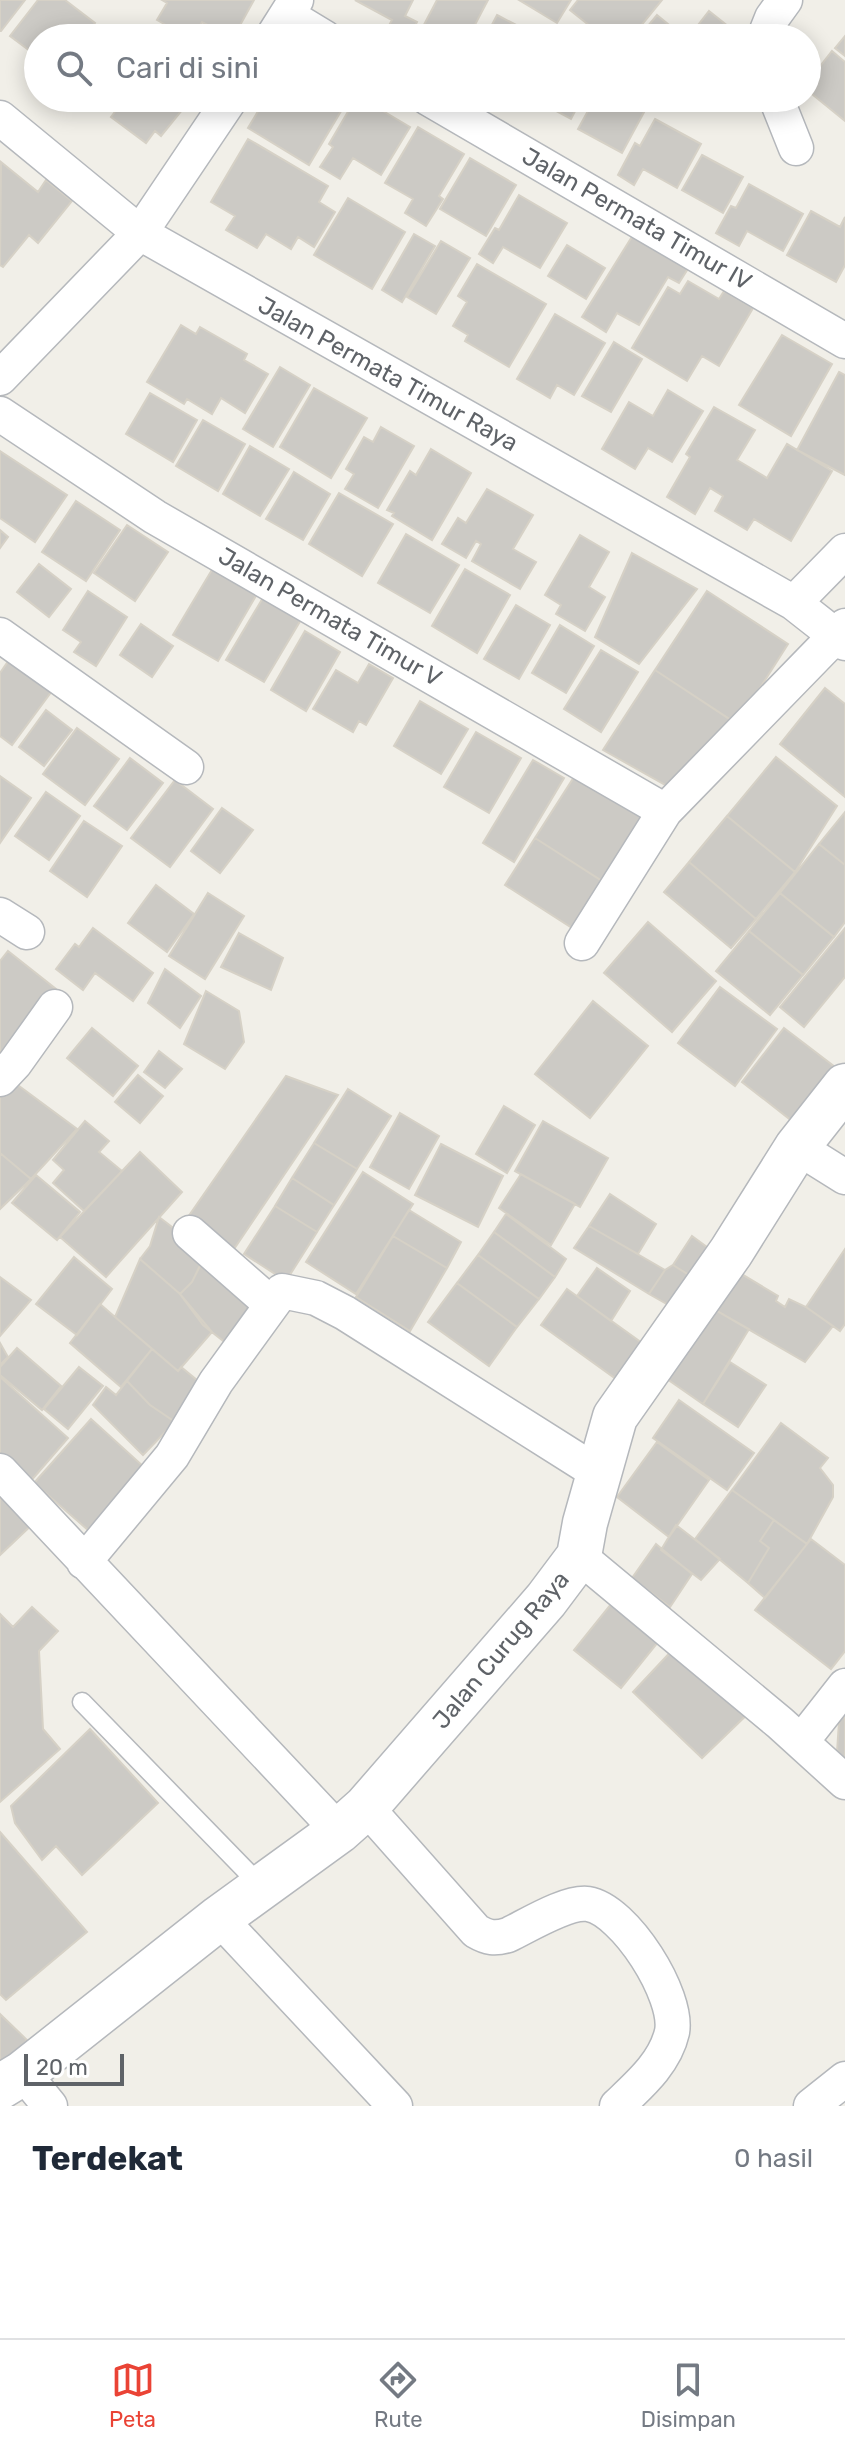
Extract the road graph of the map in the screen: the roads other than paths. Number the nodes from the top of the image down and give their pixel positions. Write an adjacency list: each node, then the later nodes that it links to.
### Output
1 (785, 0): 2 (street)
2 (770, 24)
3 (222, 112): 8 (street)
4 (452, 112): 9 (street, Jalan Permata Timur IV)
5 (782, 112): 7 (street)
6 (0, 118): 8 (street, Jalan Permata Timur Raya)
7 (796, 148)
8 (140, 233): 10 (street); 13 (street, Jalan Permata Timur Raya)
9 (845, 341)
10 (0, 378)
11 (0, 414): 17 (street, Jalan Permata Timur V)
12 (845, 551): 13 (street)
13 (794, 603): 15 (street, Jalan Permata Timur Raya)
14 (0, 635): 16 (street)
15 (842, 635): 17 (street)
16 (186, 767)
17 (665, 811): 18 (street)
18 (582, 943)
19 (55, 1007): 20 (street)
20 (0, 1079)
21 (845, 1086): 22 (street, Jalan Curug Raya)
22 (797, 1147): 23 (street); 27 (street, Jalan Curug Raya)
23 (845, 1177)
24 (190, 1233): 25 (street)
25 (271, 1304): 27 (street); 29 (street)
26 (0, 1471): 29 (street)
27 (598, 1473): 28 (street, Jalan Curug Raya)
28 (579, 1556): 32 (street); 34 (street, Jalan Curug Raya)
29 (84, 1562): 34 (street)
30 (845, 1686): 32 (street)
31 (82, 1702): 35 (lane)
32 (801, 1742): 33 (street)
33 (845, 1782)
34 (352, 1819): 35 (street, Jalan Curug Raya); 41 (street)
35 (262, 1888): 36 (street, Jalan Curug Raya)
36 (219, 1918): 38 (street, Jalan Curug Raya); 40 (street)
37 (845, 2079): 42 (street)
38 (11, 2080): 39 (street)
39 (50, 2106)
40 (395, 2106)
41 (617, 2106)
42 (811, 2106)

